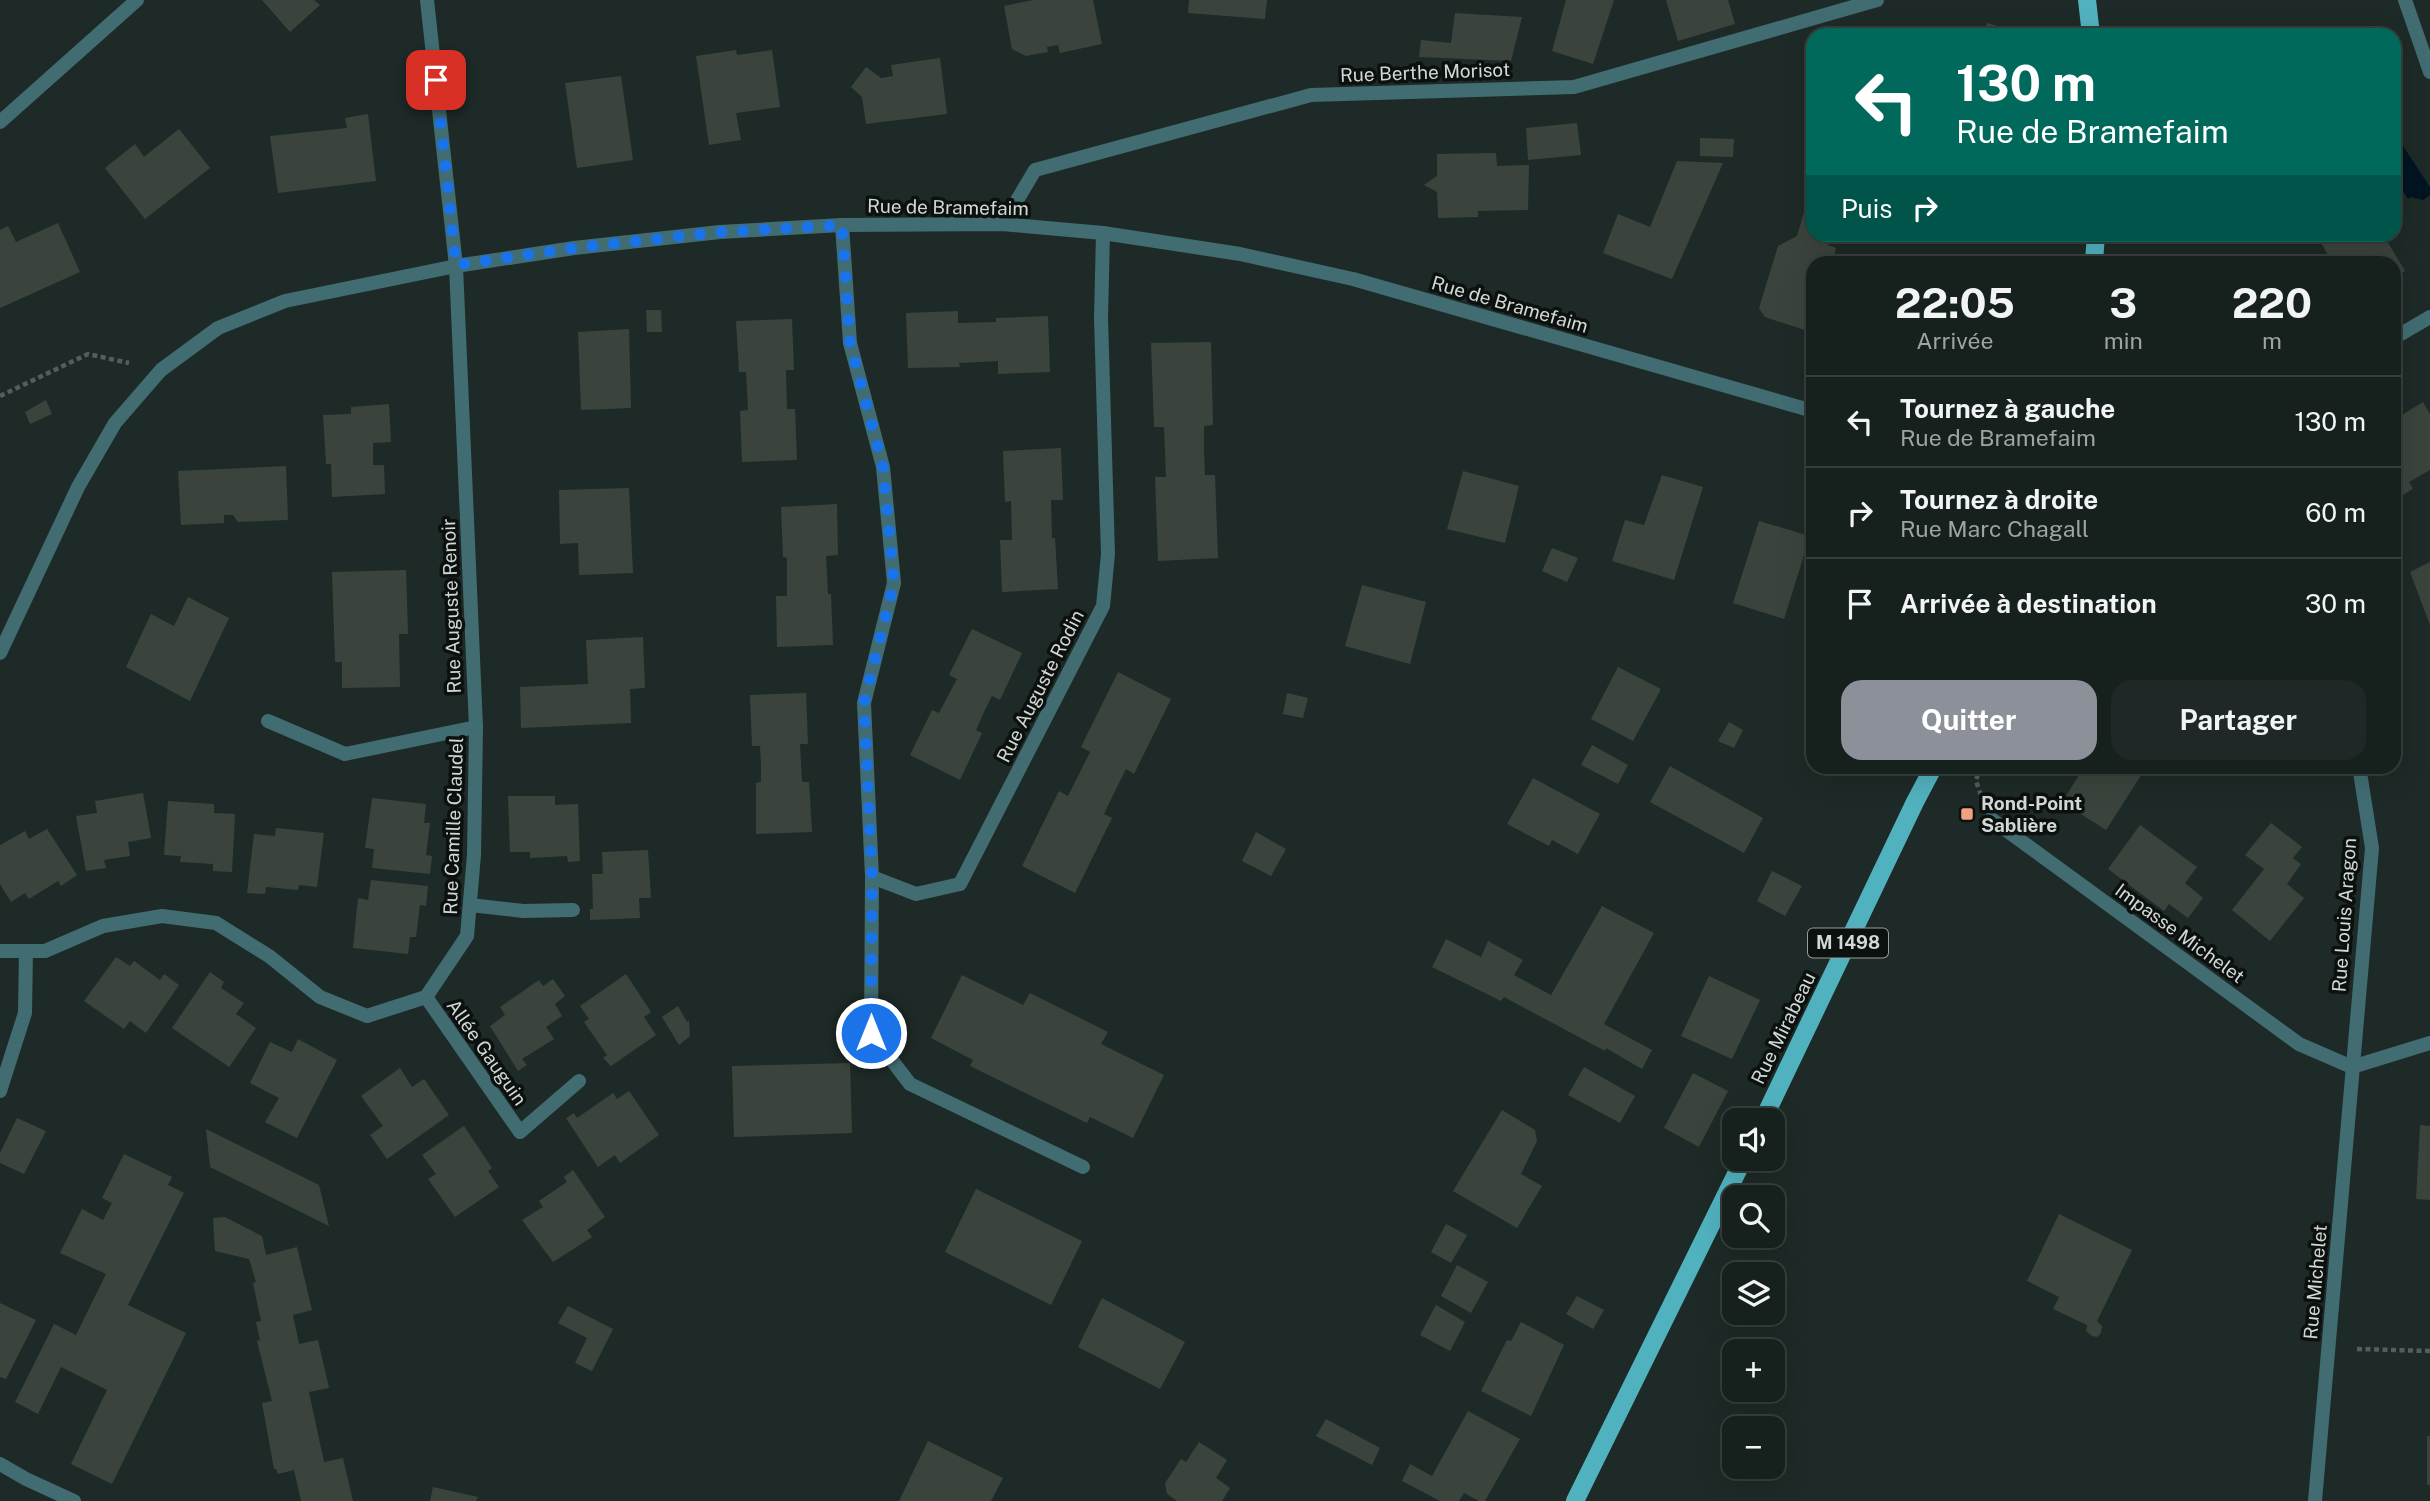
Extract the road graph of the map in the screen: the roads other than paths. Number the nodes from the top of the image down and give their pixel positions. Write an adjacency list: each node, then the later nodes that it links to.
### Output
1 (136, 0): 8 (street)
2 (427, 0): 12 (street, Rue Auguste Renoir)
3 (1877, 0): 9 (street, Rue Berthe Morisot)
4 (2087, 0): 6 (main road)
5 (2405, 0): 7 (street)
6 (2090, 28)
7 (2430, 72)
8 (0, 122)
9 (1003, 224): 10 (street, Rue de Bramefaim); 11 (street, Rue de Bramefaim)
10 (842, 225): 12 (street, Rue de Bramefaim); 22 (street)
11 (1103, 233): 15 (street, Rue de Bramefaim); 22 (street, Rue Auguste Rodin)
12 (456, 265): 16 (street, Rue de Bramefaim); 18 (street, Rue Auguste Renoir)
13 (2430, 317): 14 (street)
14 (2401, 334)
15 (1806, 409)
16 (0, 653)
17 (268, 721): 18 (street)
18 (476, 727): 23 (street, Rue Camille Claudel)
19 (1930, 774): 32 (main road, Rue Mirabeau / M 1498)
20 (2360, 774): 29 (street, Rue Louis Aragon)
21 (1991, 819): 29 (street, Impasse Michelet)
22 (872, 877): 33 (street)
23 (470, 905): 24 (street); 27 (street, Rue Camille Claudel)
24 (573, 910)
25 (0, 951): 26 (street)
26 (26, 951): 27 (street); 31 (street)
27 (426, 997): 30 (street, Allée Gauguin)
28 (2430, 1043): 29 (street)
29 (2353, 1067): 38 (street, Rue Michelet)
30 (579, 1081)
31 (0, 1091)
32 (1769, 1108)
33 (1083, 1167)
34 (1738, 1171): 37 (main road)
35 (0, 1464): 36 (street)
36 (74, 1501)
37 (1574, 1501)
38 (2315, 1501)

